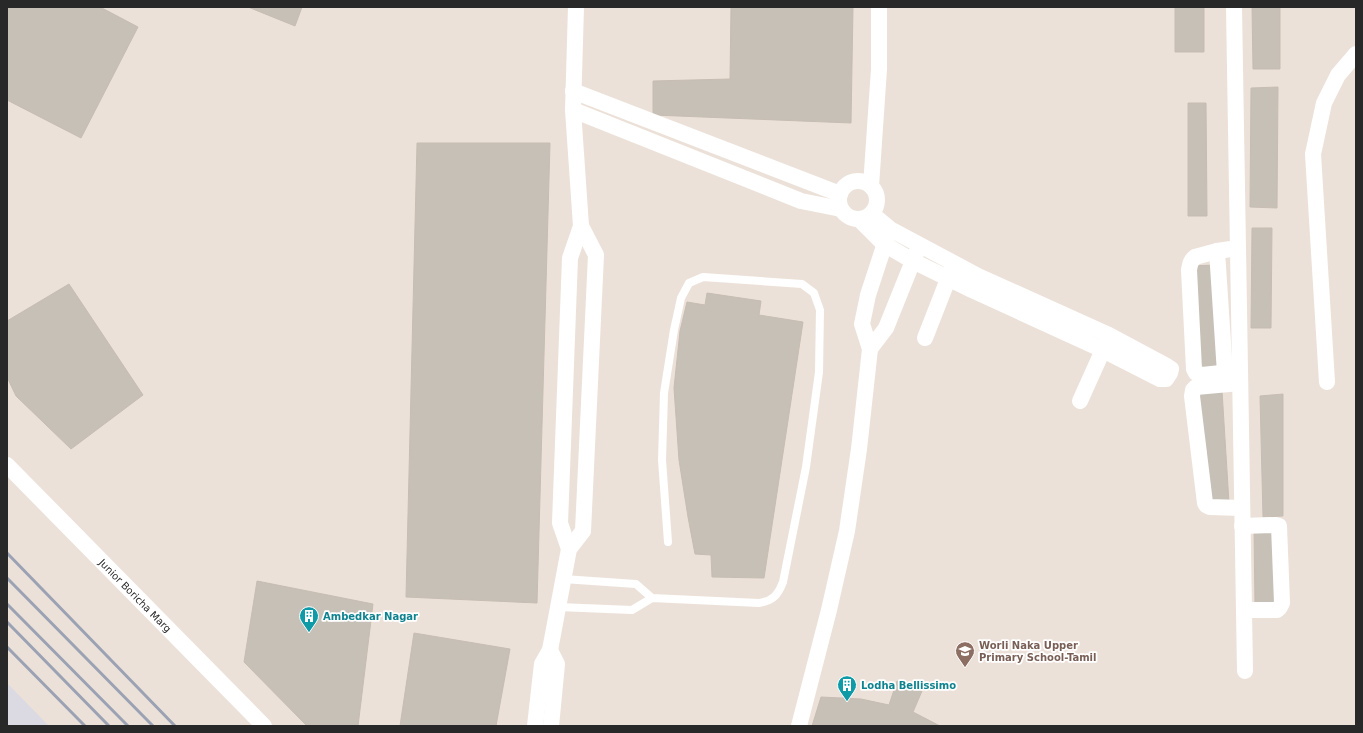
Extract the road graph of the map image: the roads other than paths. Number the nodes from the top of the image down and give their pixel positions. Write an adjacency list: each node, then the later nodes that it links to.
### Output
1 (576, 7): 5 (street)
2 (879, 7): 7 (street)
3 (1234, 7): 13 (street)
4 (1356, 54): 24 (street)
5 (573, 91): 6 (street); 8 (street)
6 (573, 110): 8 (street); 10 (street)
7 (871, 186): 8 (street); 9 (street)
8 (840, 202): 9 (street)
9 (866, 217): 11 (street)
10 (581, 226): 30 (street); 30 (street)
11 (887, 237): 12 (street); 15 (street); 22 (street)
12 (920, 245): 15 (street); 16 (street)
13 (1238, 248): 14 (street); 23 (street)
14 (1217, 251): 23 (street); 23 (street)
15 (913, 260): 17 (street); 22 (street)
16 (955, 263): 17 (street); 18 (street)
17 (949, 278): 18 (street); 20 (street)
18 (1021, 304): 19 (street); 21 (street)
19 (1106, 333): 21 (street); 21 (street)
20 (925, 338)
21 (1099, 348): 25 (street)
22 (870, 349): 40 (street)
23 (1235, 376): 27 (street); 27 (street)
24 (1327, 382)
25 (1076, 399)
26 (7, 465): 37 (street, Junior Boricha Marg)
27 (1242, 508): 28 (street)
28 (1242, 526): 34 (street); 34 (street)
29 (668, 542): 32 (lane)
30 (569, 549): 31 (street)
31 (563, 579): 32 (lane); 33 (street)
32 (652, 598): 33 (lane)
33 (558, 607): 35 (street)
34 (1244, 610): 36 (street)
35 (550, 650): 38 (street); 39 (street)
36 (1245, 671)
37 (264, 726)
38 (535, 726)
39 (551, 726)
40 (800, 726)

